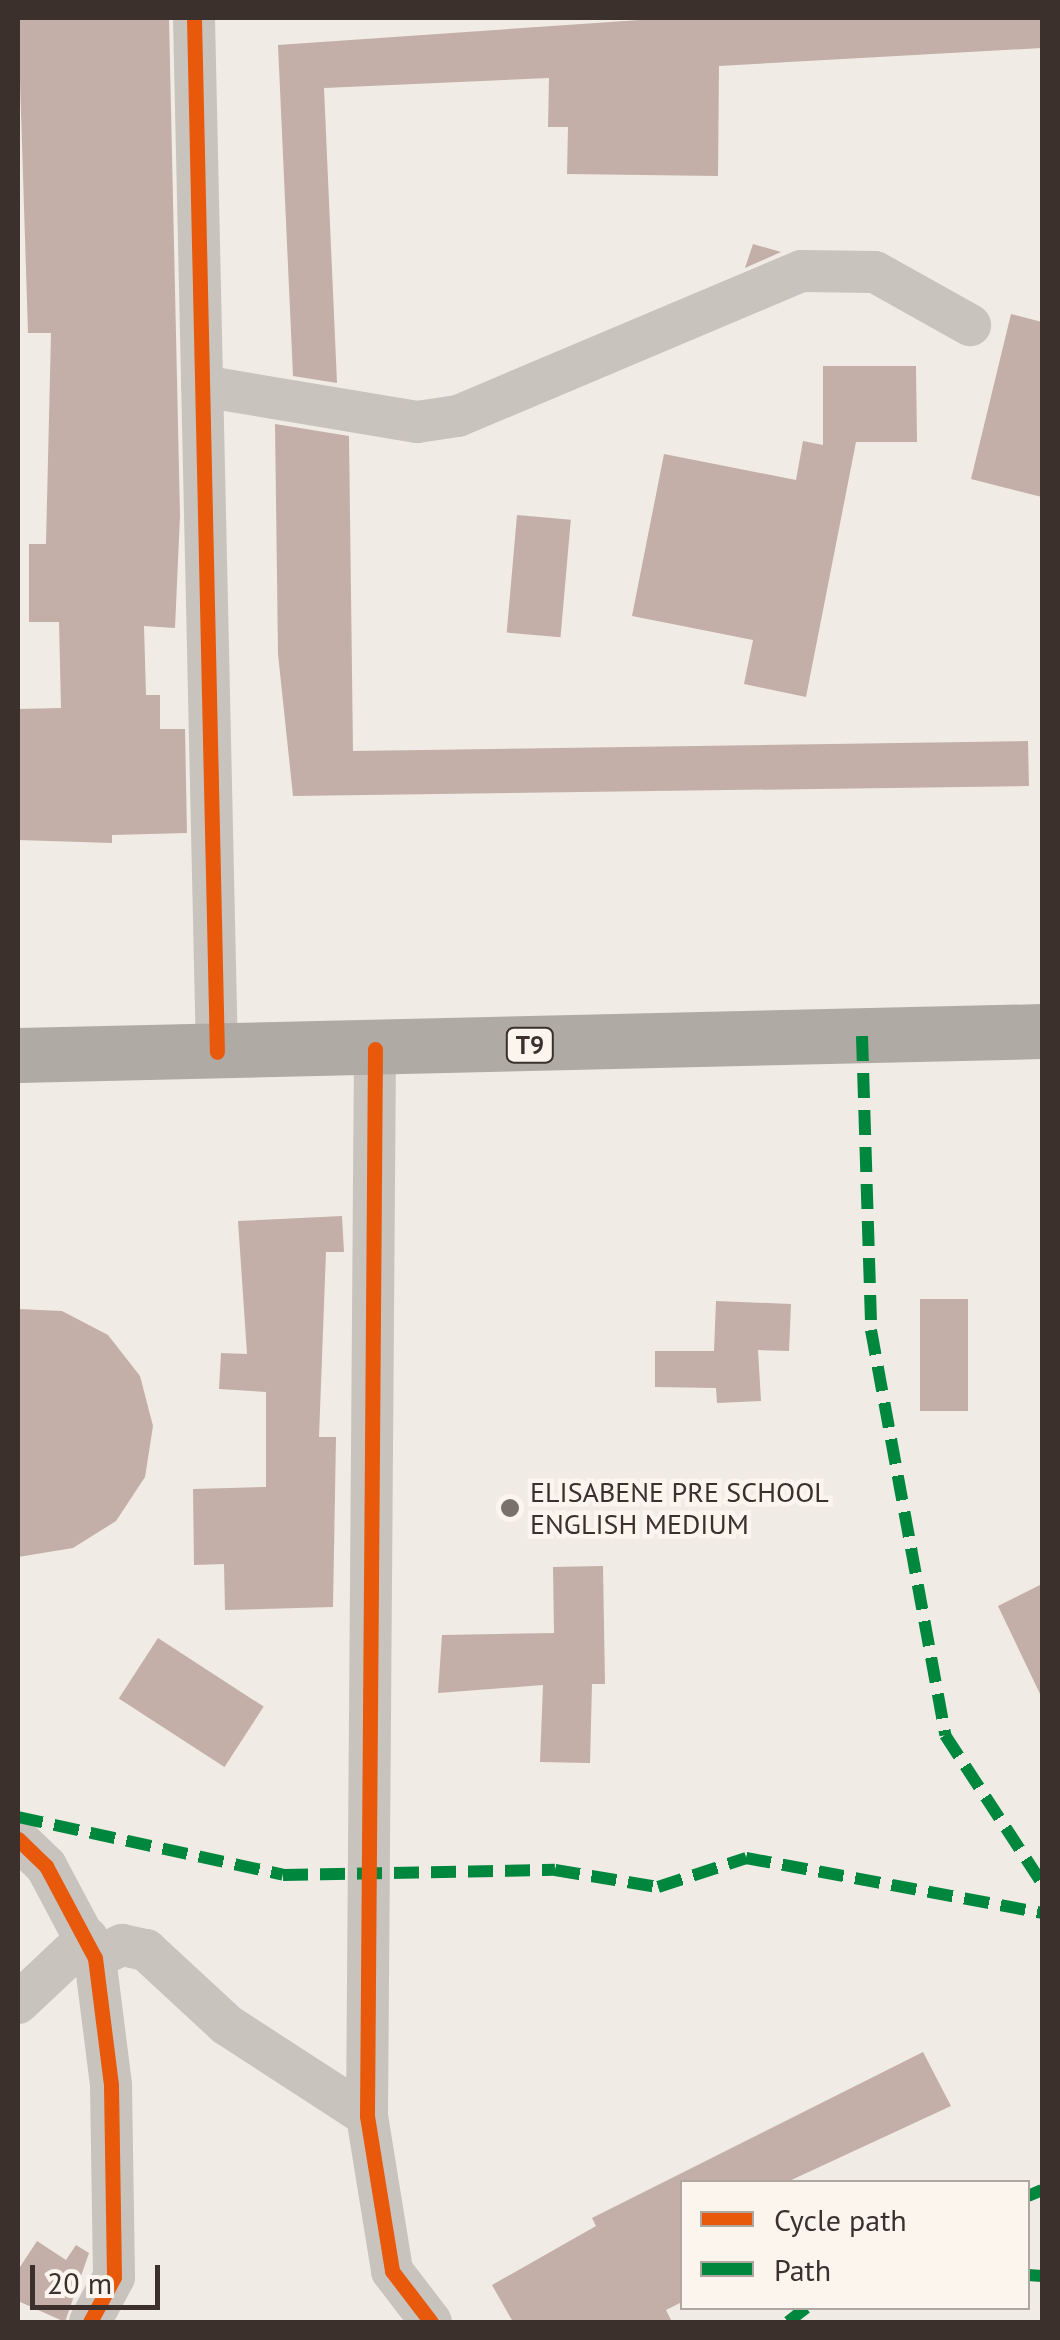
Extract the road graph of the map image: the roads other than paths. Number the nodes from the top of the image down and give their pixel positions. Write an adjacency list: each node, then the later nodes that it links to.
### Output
1 (194, 18): 3 (street)
2 (970, 325): 3 (street)
3 (202, 386): 6 (street)
4 (1042, 1031): 5 (highway, T9)
5 (375, 1049): 6 (highway, T9); 11 (street)
6 (217, 1052): 7 (highway, T9)
7 (18, 1055)
8 (18, 1838): 9 (street)
9 (91, 1948): 10 (street); 11 (street); 12 (street)
10 (18, 2003)
11 (367, 2116): 13 (street)
12 (90, 2322)
13 (431, 2322)

